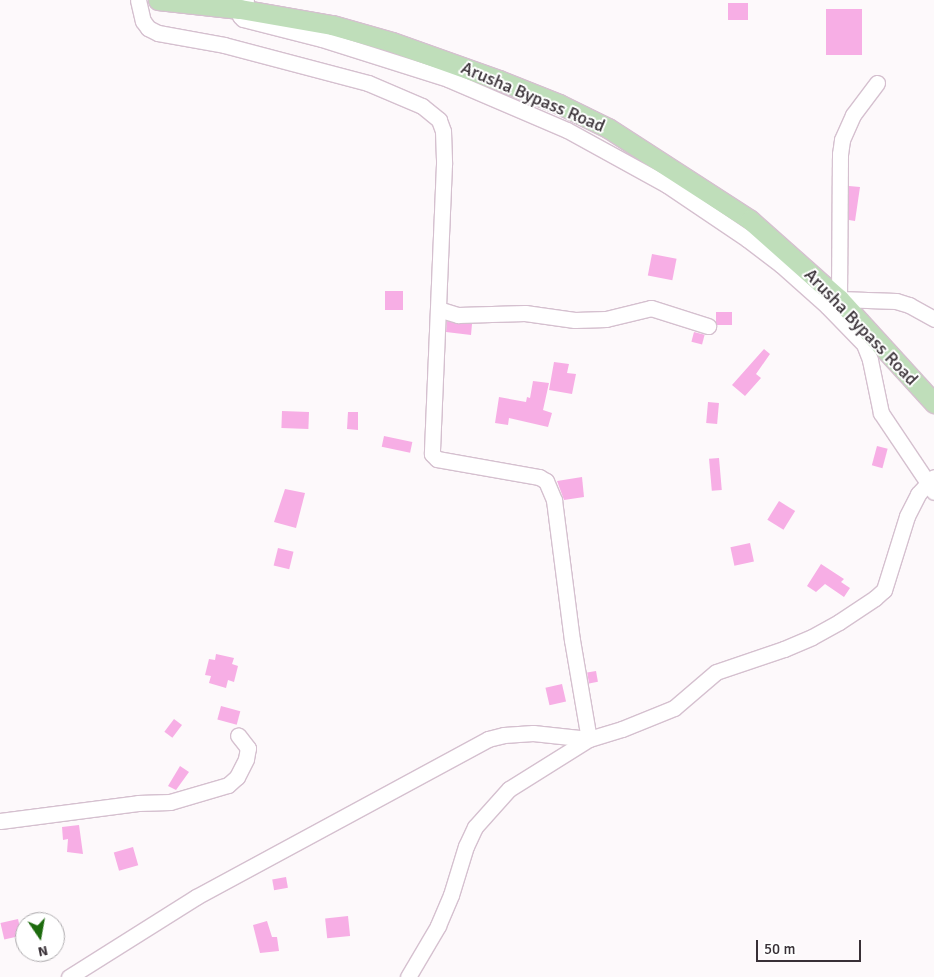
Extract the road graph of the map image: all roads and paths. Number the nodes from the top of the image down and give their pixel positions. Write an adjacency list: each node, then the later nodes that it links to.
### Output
1 (138, 0): 6 (street)
2 (158, 0): 3 (main road, Arusha Bypass Road)
3 (243, 4): 5 (main road, Arusha Bypass Road); 10 (street)
4 (877, 83): 5 (street)
5 (839, 299): 7 (street); 9 (main road, Arusha Bypass Road)
6 (438, 309): 8 (street); 12 (street)
7 (934, 319)
8 (708, 326)
9 (934, 403)
10 (932, 484): 12 (street)
11 (238, 735): 13 (street)
12 (589, 739): 14 (street); 15 (street)
13 (0, 821)
14 (69, 977)
15 (408, 977)

